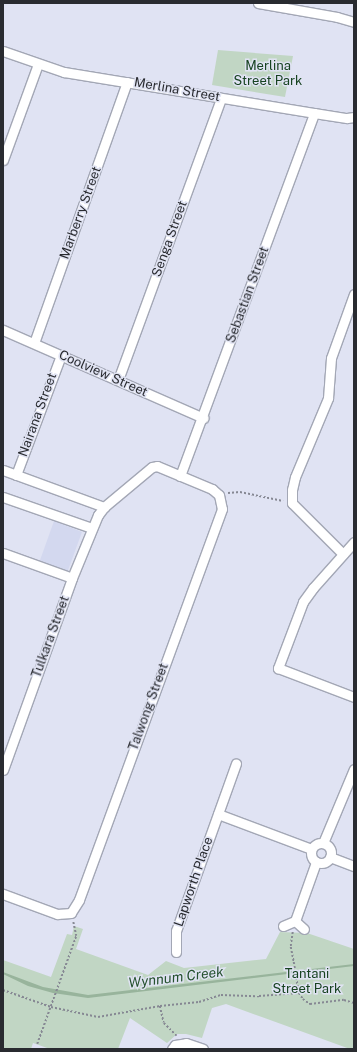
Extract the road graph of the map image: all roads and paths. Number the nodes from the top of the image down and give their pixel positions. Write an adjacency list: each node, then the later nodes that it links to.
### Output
1 (258, 3): 2 (street)
2 (295, 6): 3 (street)
3 (354, 22)
4 (3, 51): 5 (street, Merlina Street)
5 (38, 64): 6 (street, Merlina Street); 10 (street)
6 (128, 82): 7 (street, Merlina Street); 13 (street, Marberry Street)
7 (221, 98): 8 (street, Merlina Street); 15 (street, Senga Street)
8 (314, 113): 9 (street, Merlina Street); 16 (street, Sebastian Street)
9 (354, 117)
10 (3, 160)
11 (354, 294): 22 (street)
12 (3, 330): 13 (street, Coolview Street)
13 (34, 343): 14 (street, Coolview Street)
14 (60, 355): 15 (street, Coolview Street); 18 (street, Nairana Street)
15 (118, 380): 16 (street, Coolview Street)
16 (203, 418): 19 (street, Sebastian Street)
17 (3, 470): 18 (street)
18 (16, 475): 23 (street)
19 (180, 476): 20 (street); 23 (street, Tulkara Street)
20 (216, 492): 22 (path); 40 (street, Talwong Street)
21 (3, 497): 24 (street)
22 (292, 503): 27 (street)
23 (104, 507): 24 (street, Tulkara Street)
24 (92, 528): 28 (street, Tulkara Street)
25 (354, 542): 27 (street)
26 (3, 553): 28 (street)
27 (343, 554): 29 (street)
28 (72, 578): 32 (street, Tulkara Street)
29 (354, 697)
30 (236, 763): 33 (street, Lapworth Place)
31 (354, 769): 34 (street)
32 (3, 770)
33 (218, 814): 35 (street); 44 (street, Lapworth Place)
34 (323, 843): 35 (street); 36 (street)
35 (311, 849): 37 (street)
36 (330, 857): 37 (street); 38 (street)
37 (316, 862): 41 (street)
38 (354, 866)
39 (3, 894): 40 (street)
40 (71, 913): 49 (path)
41 (295, 921): 42 (street); 43 (street); 46 (path)
42 (283, 926)
43 (304, 929)
44 (176, 952)
45 (3, 990): 49 (path)
46 (299, 993): 47 (path); 48 (path)
47 (354, 1003)
48 (160, 1006): 49 (path); 51 (path)
49 (51, 1007): 50 (path)
50 (37, 1044)
51 (176, 1046): 52 (street)
52 (203, 1049)

